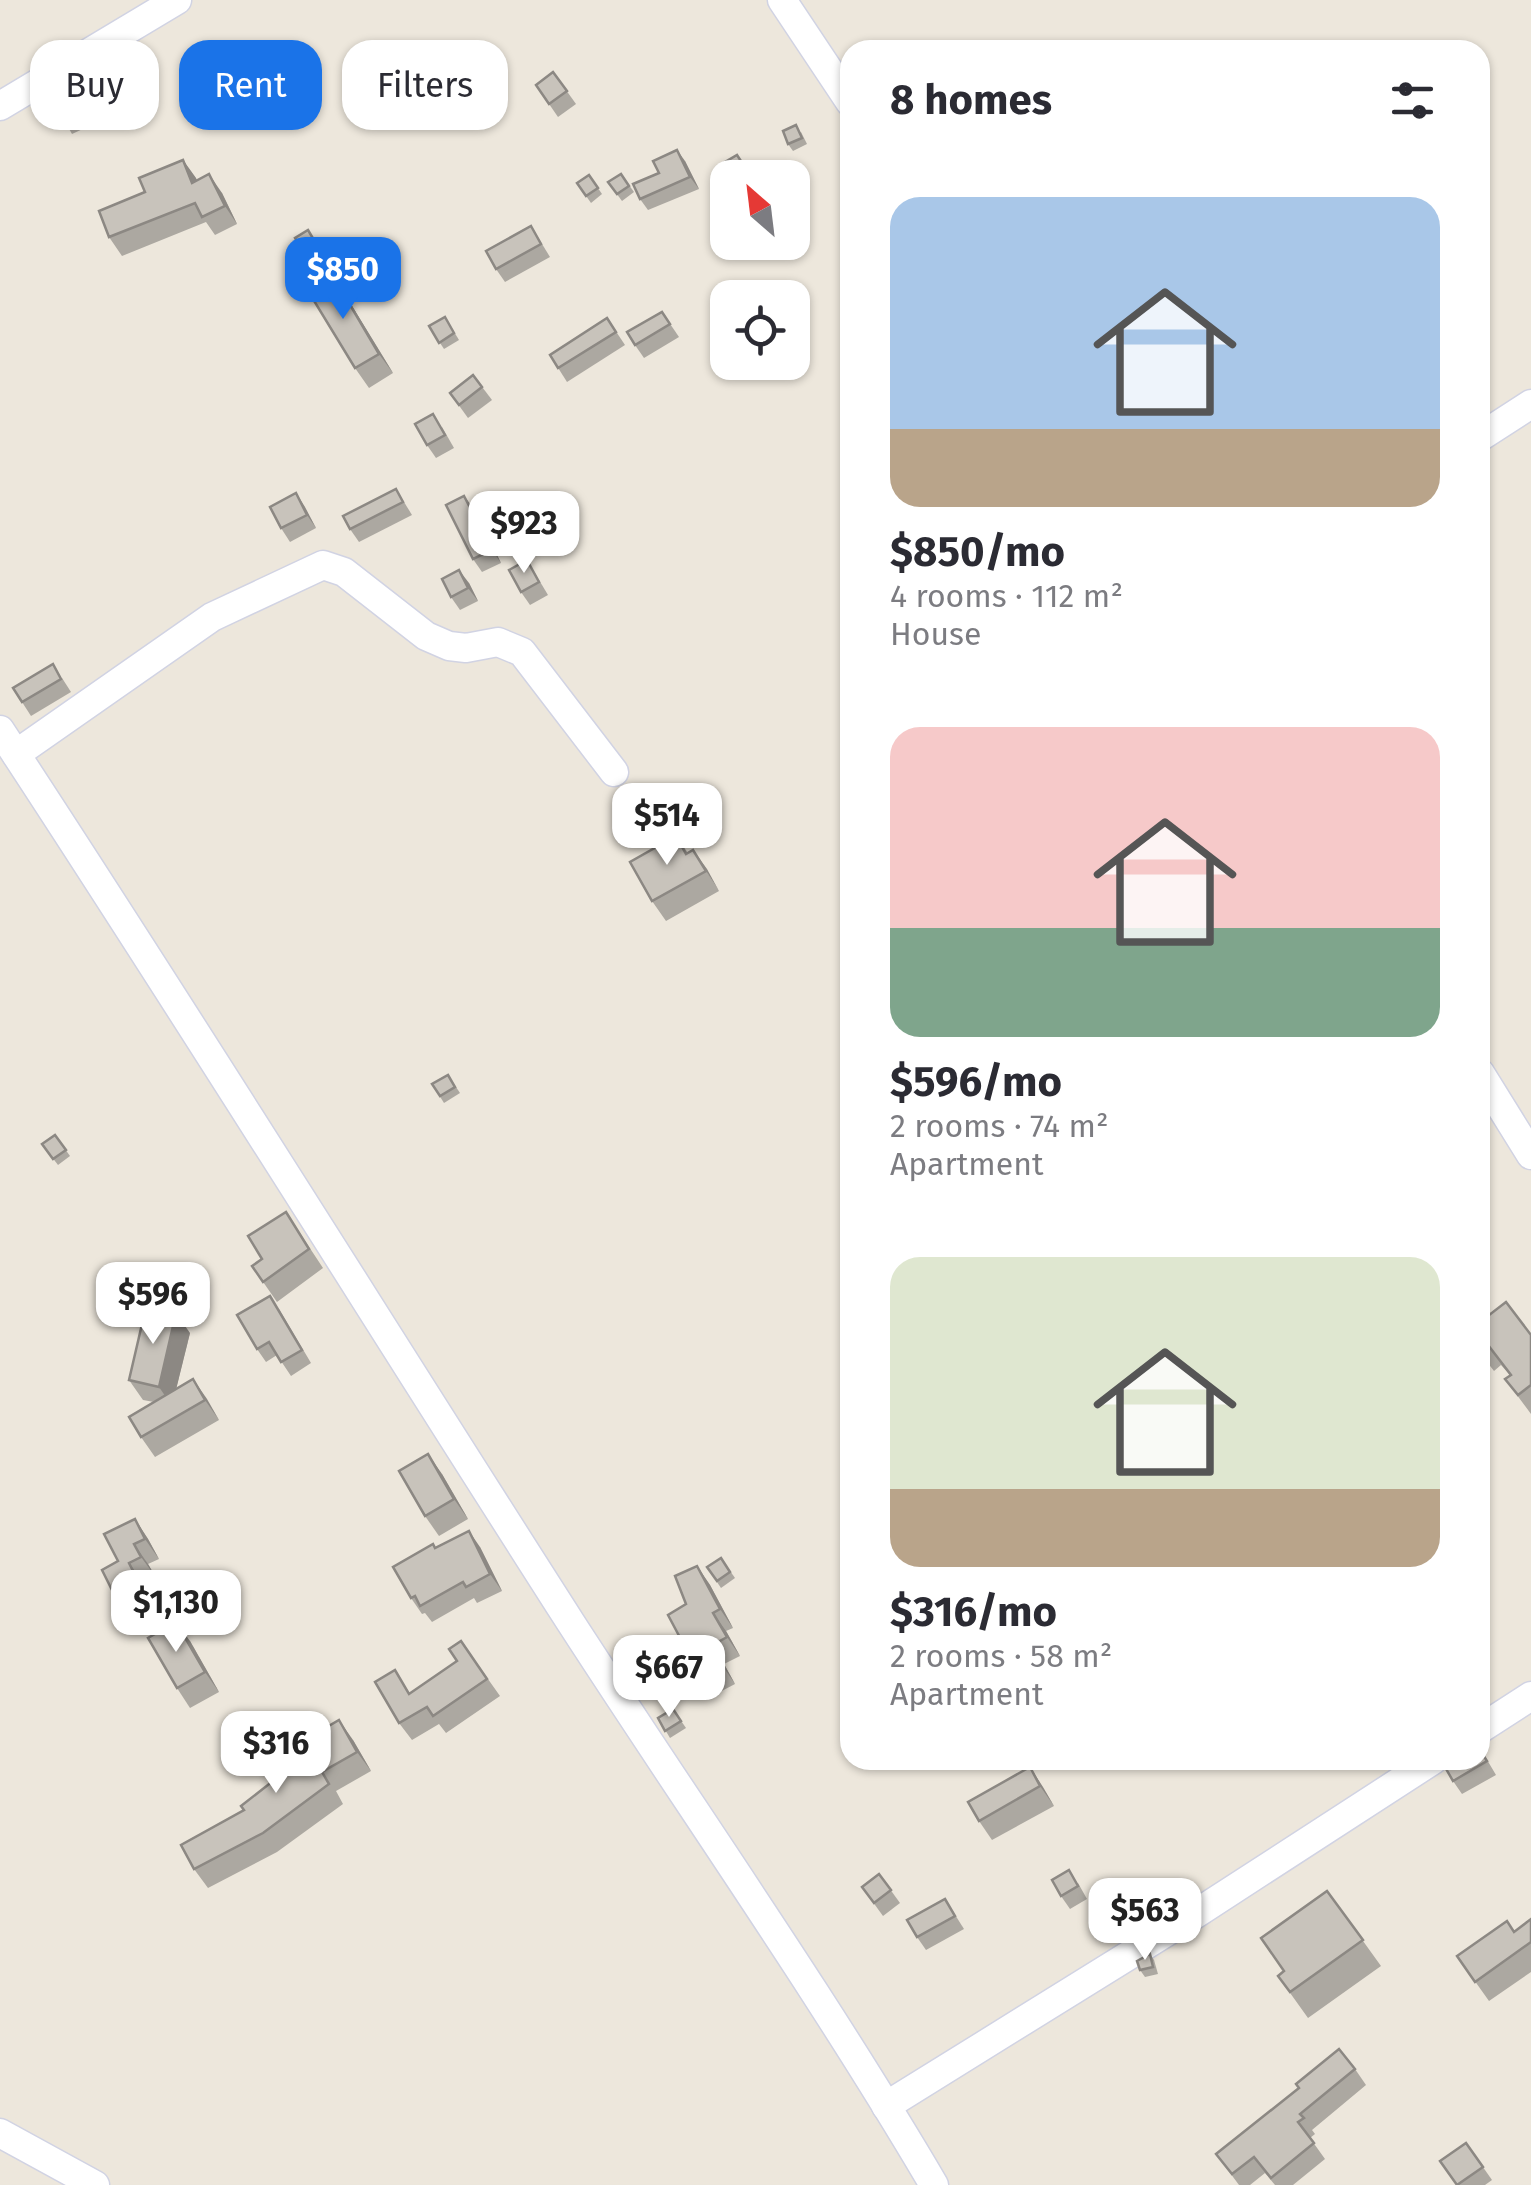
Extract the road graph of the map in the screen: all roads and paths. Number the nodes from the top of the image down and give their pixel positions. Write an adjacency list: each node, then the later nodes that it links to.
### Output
1 (176, 0): 4 (street)
2 (782, 0): 3 (street)
3 (840, 87)
4 (0, 106)
5 (1531, 404): 6 (street)
6 (1490, 431)
7 (0, 730): 8 (street)
8 (16, 754): 9 (street); 15 (street)
9 (614, 772)
10 (1490, 1090): 11 (street)
11 (1531, 1155)
12 (1531, 1696): 13 (street)
13 (1490, 1723)
14 (1418, 1770): 15 (street)
15 (886, 2106): 18 (street)
16 (0, 2133): 17 (street)
17 (95, 2185)
18 (934, 2185)

